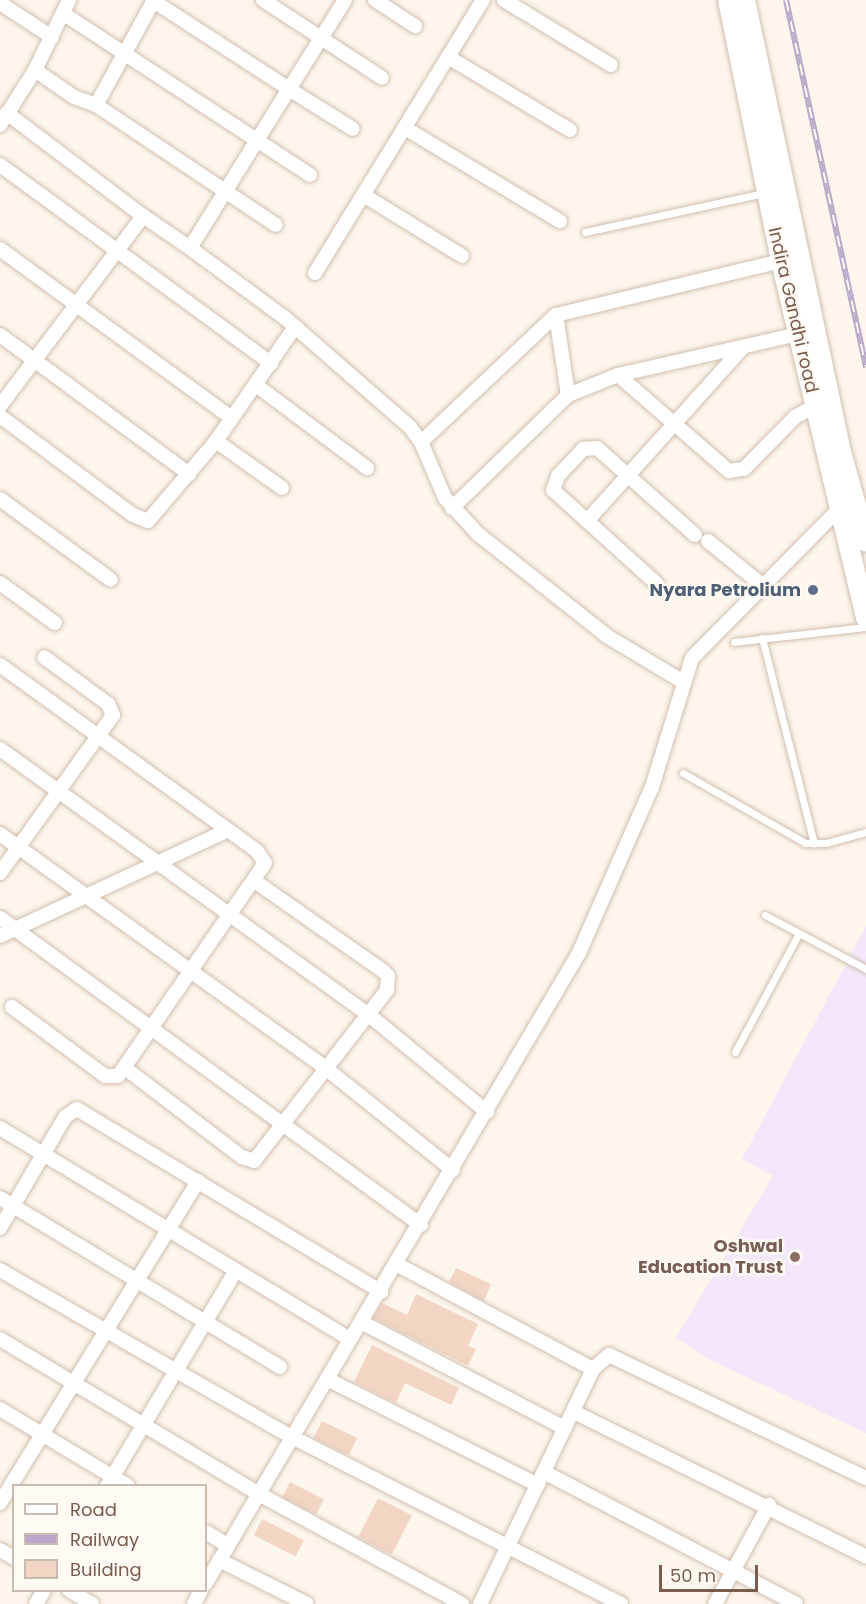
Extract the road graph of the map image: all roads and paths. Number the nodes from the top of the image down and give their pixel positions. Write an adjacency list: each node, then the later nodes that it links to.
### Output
1 (69, 0): 11 (street)
2 (153, 0): 15 (street); 20 (street)
3 (263, 0): 14 (street)
4 (345, 0): 14 (street)
5 (375, 0): 12 (street)
6 (483, 0): 16 (street)
7 (504, 0): 17 (street)
8 (728, 0): 30 (main road, Indira Gandhi road)
9 (745, 0): 65 (main road, Indira Gandhi road)
10 (0, 3): 13 (street)
11 (64, 14): 13 (street); 15 (street)
12 (415, 26)
13 (52, 37): 18 (street)
14 (321, 38): 19 (street); 20 (street)
15 (121, 53): 22 (street); 27 (street)
16 (448, 57): 24 (street); 26 (street)
17 (611, 65)
18 (35, 70): 22 (street); 23 (street)
19 (382, 78)
20 (289, 90): 25 (street); 27 (street)
21 (0, 97): 23 (street)
22 (96, 105): 31 (street)
23 (6, 114): 33 (street)
24 (405, 128): 32 (street); 34 (street)
25 (353, 129)
26 (570, 130)
27 (260, 142): 29 (street); 31 (street)
28 (0, 165): 39 (street)
29 (310, 175)
30 (767, 192): 36 (lane); 41 (main road, Indira Gandhi road)
31 (225, 193): 35 (street); 37 (street)
32 (365, 196): 40 (street); 42 (street)
33 (143, 216): 37 (street); 39 (street)
34 (560, 221)
35 (276, 225)
36 (585, 232)
37 (190, 248): 45 (street)
38 (0, 249): 43 (street)
39 (118, 249): 43 (street); 50 (street)
40 (462, 256)
41 (781, 261): 44 (street); 46 (main road, Indira Gandhi road)
42 (315, 273)
43 (76, 304): 49 (street); 57 (street)
44 (556, 315): 53 (street); 60 (street)
45 (295, 327): 50 (street); 60 (street)
46 (799, 334): 48 (street); 55 (main road, Indira Gandhi road)
47 (0, 335): 49 (street)
48 (743, 347): 51 (street); 58 (street)
49 (34, 360): 54 (street); 62 (street)
50 (271, 363): 52 (street)
51 (618, 375): 53 (street); 58 (street)
52 (256, 385): 57 (street); 61 (street)
53 (568, 395): 67 (street)
54 (0, 406)
55 (814, 406): 58 (street); 68 (main road, Indira Gandhi road)
56 (0, 416): 62 (street)
57 (232, 418): 59 (street)
58 (674, 425): 63 (street)
59 (216, 441): 62 (street); 64 (street)
60 (422, 442): 67 (street)
61 (366, 468)
62 (189, 474)
63 (628, 476): 69 (street); 69 (street); 74 (street)
64 (282, 488)
65 (854, 496): 68 (street); 70 (main road, Indira Gandhi road)
66 (0, 499): 71 (street)
67 (452, 508): 82 (street)
68 (838, 510): 74 (street); 75 (main road, Indira Gandhi road)
69 (587, 521): 73 (street)
70 (866, 541)
71 (111, 580)
72 (0, 583): 76 (street)
73 (657, 584)
74 (761, 584): 82 (street)
75 (866, 618)
76 (55, 623)
77 (866, 627): 78 (lane)
78 (762, 638): 79 (lane); 90 (lane)
79 (734, 642)
80 (44, 657): 83 (street)
81 (0, 665): 83 (street)
82 (682, 681): 110 (street)
83 (100, 737): 86 (street); 87 (street)
84 (0, 749): 86 (street)
85 (683, 773): 90 (lane)
86 (59, 791): 91 (street); 92 (street)
87 (228, 830): 92 (street); 94 (street)
88 (866, 832): 90 (lane)
89 (0, 834): 91 (street)
90 (814, 844)
91 (18, 848): 93 (street); 95 (street)
92 (155, 864): 95 (street); 98 (street)
93 (0, 873)
94 (256, 882): 98 (street); 105 (street)
95 (86, 895): 99 (street); 102 (street)
96 (765, 915): 100 (lane)
97 (0, 918): 99 (street)
98 (230, 919): 102 (street); 105 (street)
99 (15, 929): 101 (street); 106 (street)
100 (799, 933): 103 (lane); 107 (lane)
101 (0, 936)
102 (192, 969): 106 (street); 109 (street)
103 (866, 969)
104 (12, 1007): 108 (street)
105 (369, 1015): 109 (street); 110 (street)
106 (151, 1028): 108 (street); 111 (street)
107 (735, 1052)
108 (125, 1068): 111 (street)
109 (328, 1070): 111 (street); 114 (street)
110 (487, 1112): 114 (street)
111 (286, 1126): 118 (street)
112 (0, 1128): 113 (street)
113 (44, 1154): 115 (street); 117 (street); 120 (street)
114 (453, 1170): 118 (street)
115 (198, 1181): 120 (street); 125 (street)
116 (0, 1198): 117 (street)
117 (14, 1207): 119 (street); 124 (street)
118 (422, 1225): 121 (street)
119 (0, 1228)
120 (166, 1232): 123 (street); 124 (street)
121 (398, 1265): 125 (street); 132 (street)
122 (0, 1270): 128 (street)
123 (235, 1272): 126 (street); 129 (street)
124 (136, 1282): 126 (street); 128 (street)
125 (381, 1292): 127 (street)
126 (205, 1321): 131 (street); 133 (street)
127 (361, 1322): 129 (street); 139 (street)
128 (105, 1331): 133 (street); 135 (street)
129 (350, 1339): 134 (street)
130 (0, 1340): 135 (street)
131 (280, 1367)
132 (593, 1369): 137 (street); 142 (street)
133 (175, 1372): 138 (street); 141 (street)
134 (327, 1379): 141 (street); 143 (street)
135 (73, 1383): 138 (street); 140 (street)
136 (0, 1409): 140 (street)
137 (574, 1412): 139 (street); 148 (street)
138 (143, 1425): 144 (street); 146 (street)
139 (565, 1428): 143 (street)
140 (41, 1434): 144 (street); 145 (street)
141 (292, 1437): 146 (street); 151 (street)
142 (866, 1478)
143 (541, 1479): 151 (street); 154 (street)
144 (109, 1481)
145 (8, 1484): 147 (street)
146 (257, 1493): 150 (street); 159 (street)
147 (0, 1503)
148 (769, 1505): 152 (street); 154 (street)
149 (207, 1533): 150 (street)
150 (227, 1545): 153 (street)
151 (508, 1548): 160 (street); 161 (street)
152 (866, 1556)
153 (219, 1560): 155 (street); 158 (street)
154 (732, 1570): 162 (street); 163 (street)
155 (207, 1581)
156 (72, 1592): 157 (street)
157 (92, 1604)
158 (307, 1604)
159 (462, 1604)
160 (480, 1604)
161 (621, 1604)
162 (715, 1604)
163 (796, 1604)

